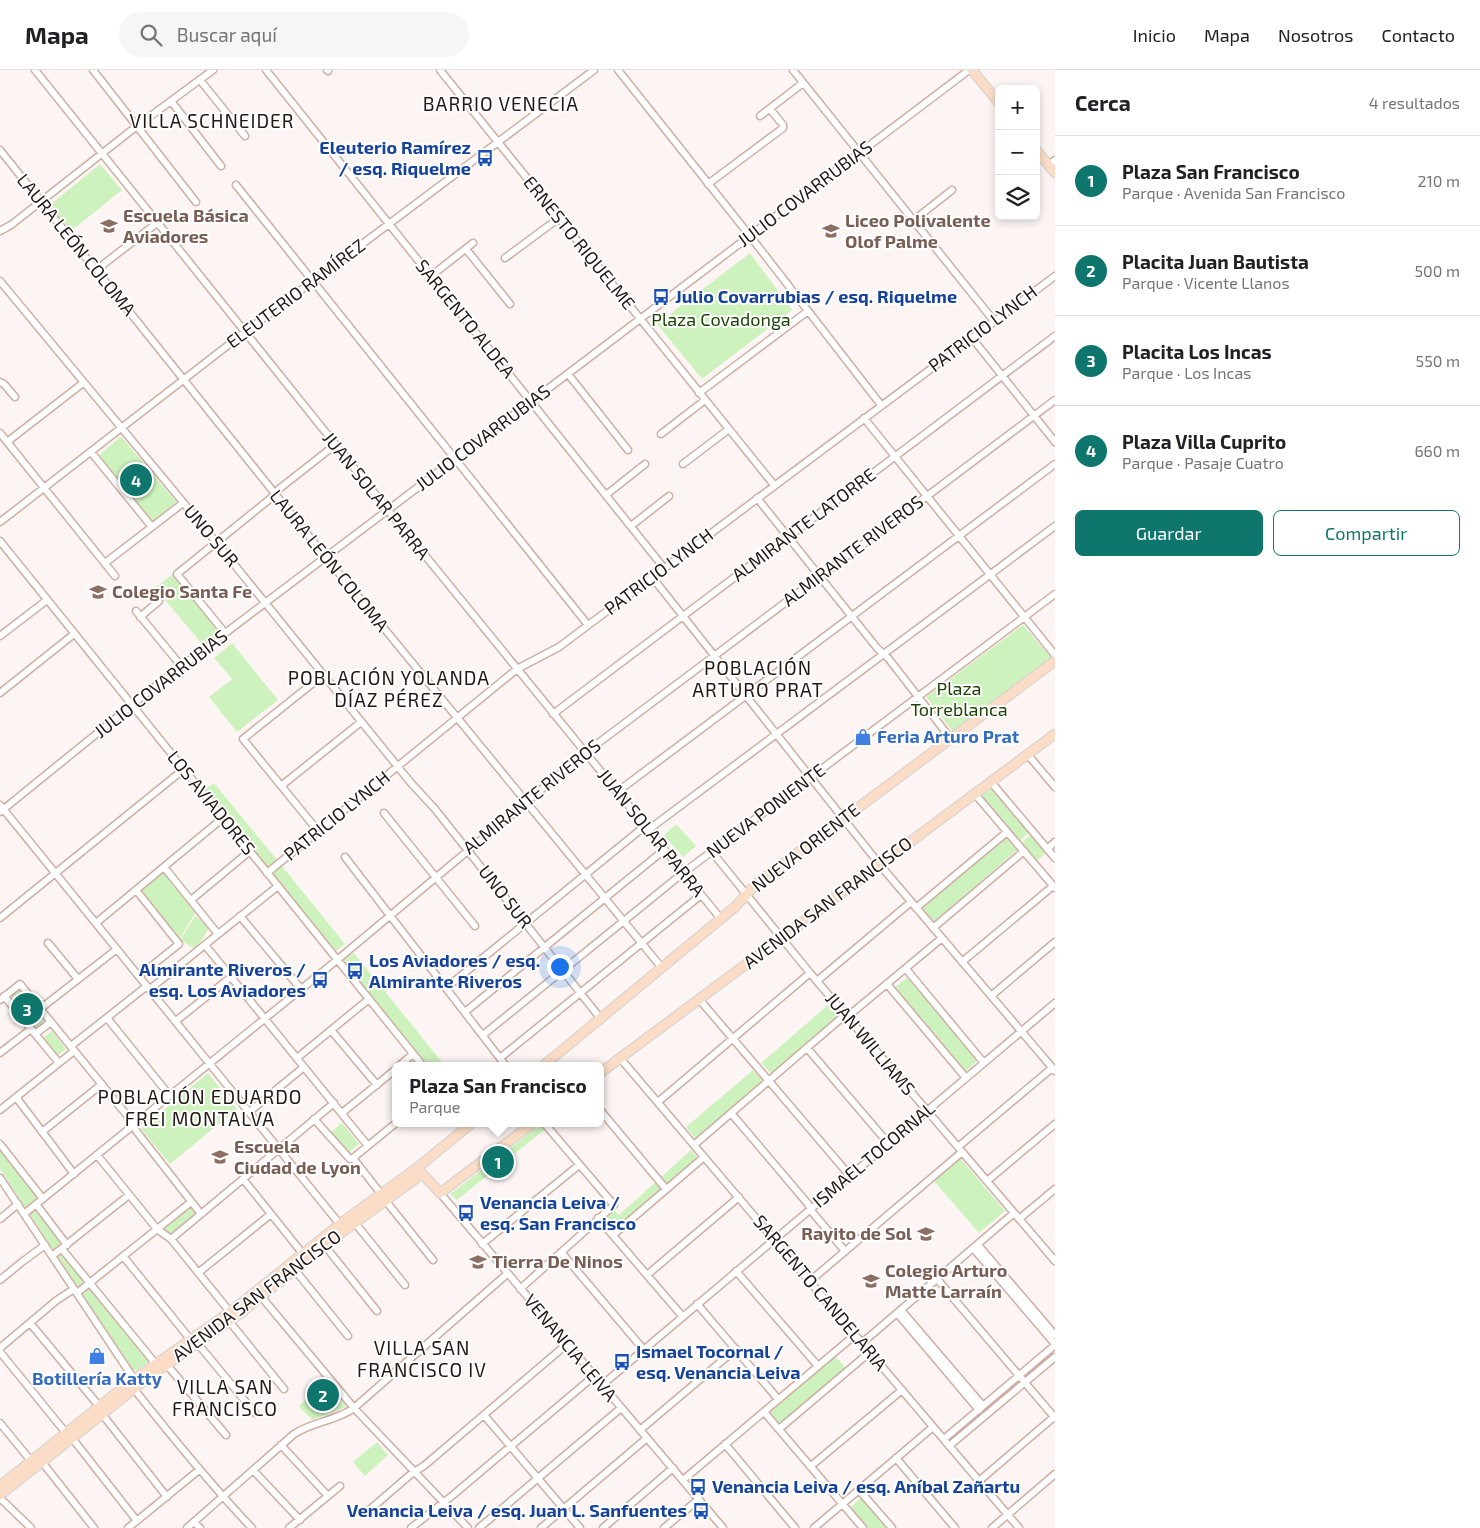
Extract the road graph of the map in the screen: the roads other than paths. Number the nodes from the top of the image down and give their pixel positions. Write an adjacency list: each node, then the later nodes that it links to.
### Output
1 (35, 70): 22 (street, JUAN SOLAR PARRA)
2 (93, 70): 16 (street)
3 (213, 70): 10 (street)
4 (266, 70): 34 (street, SARGENTO ALDEA)
5 (440, 70): 18 (street, ERNESTO RIQUELME)
6 (594, 70): 18 (street, ELEUTERIO RAMÍREZ)
7 (618, 70): 26 (street)
8 (793, 70): 11 (street)
9 (971, 70): 12 (main road); 20 (street, JULIO COVARRUBIAS)
10 (200, 80): 13 (street); 17 (street)
11 (803, 83): 14 (street); 20 (street)
12 (995, 98)
13 (171, 101): 16 (street); 24 (street)
14 (770, 109): 15 (street); 26 (street)
15 (760, 116)
16 (137, 126): 22 (street); 30 (street)
17 (244, 136)
18 (498, 142): 31 (street, ERNESTO RIQUELME); 34 (street, ELEUTERIO RAMÍREZ)
19 (0, 150): 29 (street, LAURA LEÓN COLOMA)
20 (860, 152): 32 (street); 36 (street, JULIO COVARRUBIAS)
21 (1040, 153): 23 (main road)
22 (102, 154): 29 (street); 33 (street, JUAN SOLAR PARRA)
23 (1052, 162): 25 (main road)
24 (221, 166)
25 (1055, 173)
26 (708, 184): 36 (street)
27 (236, 185): 44 (street)
28 (952, 190): 32 (street)
29 (40, 201): 35 (street); 40 (street, LAURA LEÓN COLOMA)
30 (196, 202)
31 (559, 218): 39 (street); 47 (street, ERNESTO RIQUELME)
32 (914, 220): 48 (street)
33 (157, 223): 40 (street); 49 (street, JUAN SOLAR PARRA)
34 (388, 224): 41 (street, SARGENTO ALDEA); 44 (street, ELEUTERIO RAMÍREZ)
35 (0, 231)
36 (750, 236): 46 (street); 47 (street, JULIO COVARRUBIAS)
37 (473, 244): 38 (street)
38 (466, 249): 41 (street); 45 (street)
39 (505, 258)
40 (96, 270): 54 (street, LAURA LEÓN COLOMA)
41 (431, 276): 61 (street, SARGENTO ALDEA)
42 (1055, 276): 48 (street, PATRICIO LYNCH)
43 (0, 281): 56 (street, UNO SUR)
44 (313, 281): 49 (street, ELEUTERIO RAMÍREZ); 75 (street)
45 (510, 304)
46 (808, 311): 57 (street); 62 (street)
47 (640, 319): 52 (street, JULIO COVARRUBIAS); 57 (street, ERNESTO RIQUELME)
48 (994, 321): 51 (street, PATRICIO LYNCH)
49 (245, 332): 54 (street, ELEUTERIO RAMÍREZ); 71 (street, JUAN SOLAR PARRA)
50 (1055, 336): 53 (street, ALMIRANTE LATORRE)
51 (972, 338): 53 (street); 62 (street, PATRICIO LYNCH)
52 (568, 374): 61 (street, JULIO COVARRUBIAS); 72 (street)
53 (1003, 376): 63 (street); 74 (street, ALMIRANTE LATORRE)
54 (184, 380): 65 (street, ELEUTERIO RAMÍREZ); 81 (street, LAURA LEÓN COLOMA)
55 (0, 382): 58 (street)
56 (83, 383): 65 (street, UNO SUR); 69 (street)
57 (700, 393): 59 (street, ERNESTO RIQUELME)
58 (15, 397)
59 (705, 400): 66 (street, ERNESTO RIQUELME); 68 (street)
60 (1055, 400): 63 (street, ALMIRANTE RIVEROS)
61 (531, 402): 75 (street, JULIO COVARRUBIAS); 82 (street, SARGENTO ALDEA)
62 (881, 405): 64 (street, PATRICIO LYNCH)
63 (1034, 416): 70 (street); 84 (street, ALMIRANTE RIVEROS)
64 (864, 418): 74 (street); 79 (street, PATRICIO LYNCH)
65 (121, 428): 73 (street, ELEUTERIO RAMÍREZ); 86 (street, UNO SUR)
66 (729, 429): 77 (street); 79 (street, ERNESTO RIQUELME)
67 (0, 433): 69 (street)
68 (661, 434)
69 (7, 442): 80 (street)
70 (1055, 442)
71 (335, 445): 81 (street); 87 (street, JUAN SOLAR PARRA)
72 (628, 450)
73 (91, 452): 80 (street, ELEUTERIO RAMÍREZ); 91 (street)
74 (895, 457): 84 (street); 92 (street, ALMIRANTE LATORRE)
75 (455, 460): 87 (street, JULIO COVARRUBIAS); 110 (street)
76 (645, 464): 82 (street)
77 (683, 464)
78 (1055, 464): 93 (street)
79 (774, 485): 85 (street, PATRICIO LYNCH)
80 (44, 488): 88 (street, ELEUTERIO RAMÍREZ); 97 (street)
81 (275, 494): 95 (street); 96 (street, LAURA LEÓN COLOMA)
82 (606, 495): 89 (street, SARGENTO ALDEA)
83 (669, 496): 89 (street)
84 (927, 496): 93 (street); 101 (street, ALMIRANTE RIVEROS)
85 (757, 498): 92 (street); 98 (street, PATRICIO LYNCH)
86 (183, 503): 91 (street); 95 (street, UNO SUR)
87 (388, 510): 96 (street, JULIO COVARRUBIAS); 119 (street, JUAN SOLAR PARRA)
88 (0, 522)
89 (631, 526): 98 (street, SARGENTO ALDEA)
90 (1055, 526): 99 (street)
91 (152, 527): 97 (street)
92 (788, 536): 101 (street); 107 (street, ALMIRANTE LATORRE)
93 (959, 536): 99 (street); 108 (street)
94 (0, 541): 104 (street, LOS AVIADORES)
95 (216, 542): 106 (street, UNO SUR); 111 (street)
96 (326, 557): 106 (street, JULIO COVARRUBIAS); 126 (street, LAURA LEÓN COLOMA)
97 (105, 563): 100 (street)
98 (664, 568): 102 (street, PATRICIO LYNCH)
99 (990, 574): 109 (street); 114 (street)
100 (115, 576)
101 (820, 576): 108 (street); 116 (street, ALMIRANTE RIVEROS)
102 (652, 577): 107 (street); 110 (street, PATRICIO LYNCH)
103 (1055, 594): 109 (street, NUEVA PONIENTE)
104 (47, 600): 112 (street, LOS AVIADORES); 113 (street)
105 (159, 601): 118 (street)
106 (265, 603): 111 (street, JULIO COVARRUBIAS); 120 (street, UNO SUR)
107 (682, 616): 116 (street); 125 (street, ALMIRANTE LATORRE)
108 (852, 616): 114 (street); 122 (street)
109 (1024, 617): 115 (street); 123 (street, NUEVA PONIENTE)
110 (588, 625): 119 (street, PATRICIO LYNCH)
111 (225, 633): 118 (street, JULIO COVARRUBIAS)
112 (74, 634): 121 (street); 124 (street, LOS AVIADORES)
113 (0, 636)
114 (884, 654): 123 (street); 128 (street)
115 (1055, 655)
116 (714, 656): 122 (street); 131 (street, ALMIRANTE RIVEROS)
117 (1055, 661): 130 (main road, NUEVA ORIENTE)
118 (182, 666): 124 (street, JULIO COVARRUBIAS)
119 (517, 669): 125 (street, JUAN SOLAR PARRA); 126 (street, PATRICIO LYNCH)
120 (323, 675): 127 (street, UNO SUR); 137 (street)
121 (0, 693)
122 (746, 695): 128 (street); 139 (street)
123 (918, 697): 130 (street); 135 (street, NUEVA PONIENTE)
124 (132, 705): 134 (street, LOS AVIADORES); 142 (street, JULIO COVARRUBIAS)
125 (553, 714): 131 (street, JUAN SOLAR PARRA)
126 (457, 717): 133 (street, PATRICIO LYNCH); 141 (street, LAURA LEÓN COLOMA)
127 (361, 722): 133 (street, UNO SUR); 137 (street)
128 (776, 734): 135 (street); 146 (street)
129 (1055, 734): 132 (main road, AVENIDA SAN FRANCISCO)
130 (951, 739): 145 (main road, NUEVA ORIENTE)
131 (585, 752): 139 (street, JUAN SOLAR PARRA); 141 (street, ALMIRANTE RIVEROS)
132 (1028, 754): 136 (main road, AVENIDA SAN FRANCISCO); 138 (street)
133 (397, 766): 147 (street, PATRICIO LYNCH); 151 (street, UNO SUR)
134 (184, 769): 144 (street, LOS AVIADORES); 160 (street)
135 (811, 778): 145 (street); 155 (street, NUEVA PONIENTE)
136 (991, 782): 140 (main road, AVENIDA SAN FRANCISCO); 150 (street)
137 (281, 786): 147 (street)
138 (1055, 787)
139 (617, 792): 146 (street, JUAN SOLAR PARRA)
140 (976, 794): 148 (street); 158 (main road, AVENIDA SAN FRANCISCO)
141 (526, 802): 151 (street, ALMIRANTE RIVEROS); 163 (street, LAURA LEÓN COLOMA)
142 (1, 809): 160 (street)
143 (384, 813): 164 (street)
144 (223, 818): 153 (street, LOS AVIADORES); 159 (street)
145 (844, 819): 158 (street); 168 (main road, NUEVA ORIENTE)
146 (646, 828): 152 (street, JUAN SOLAR PARRA); 163 (street)
147 (318, 831): 161 (street, PATRICIO LYNCH)
148 (1007, 832): 154 (street); 172 (street)
149 (1055, 842): 150 (street)
150 (1047, 849): 157 (street)
151 (468, 850): 164 (street, ALMIRANTE RIVEROS); 179 (street, UNO SUR)
152 (664, 850): 162 (street, JUAN SOLAR PARRA); 170 (street)
153 (250, 851): 161 (street, LOS AVIADORES); 171 (street)
154 (1024, 851): 166 (street); 181 (street)
155 (712, 852): 162 (street, NUEVA PONIENTE); 168 (street, JUAN WILLIAMS)
156 (345, 857): 173 (street)
157 (1055, 858)
158 (880, 865): 172 (street); 183 (main road, AVENIDA SAN FRANCISCO)
159 (164, 867): 167 (street); 171 (street)
160 (56, 873): 175 (street); 178 (street)
161 (267, 873): 165 (street, LOS AVIADORES)
162 (683, 873): 169 (street, JUAN SOLAR PARRA); 177 (street, NUEVA PONIENTE)
163 (586, 874): 170 (street, LAURA LEÓN COLOMA); 179 (street)
164 (436, 877): 173 (street, ALMIRANTE RIVEROS); 180 (street)
165 (278, 886): 174 (street); 191 (street, LOS AVIADORES)
166 (1054, 887): 192 (street)
167 (136, 890): 178 (street); 197 (street)
168 (746, 894): 176 (main road, NUEVA ORIENTE); 183 (street, JUAN WILLIAMS)
169 (701, 895): 176 (street, JUAN SOLAR PARRA); 187 (street)
170 (606, 898): 177 (street, LAURA LEÓN COLOMA); 189 (street)
171 (191, 900): 182 (street)
172 (914, 905): 181 (street); 200 (street)
173 (390, 915): 191 (street, ALMIRANTE RIVEROS); 203 (street)
174 (240, 916): 182 (street); 204 (street)
175 (0, 918)
176 (721, 919): 193 (main road, NUEVA ORIENTE)
177 (624, 921): 187 (street, LAURA LEÓN COLOMA); 195 (street, NUEVA PONIENTE)
178 (96, 923): 190 (street)
179 (526, 923): 189 (street, UNO SUR); 203 (street)
180 (475, 926)
181 (933, 928): 184 (street)
182 (218, 934): 188 (street)
183 (781, 938): 196 (street, JUAN WILLIAMS); 209 (main road, AVENIDA SAN FRANCISCO)
184 (942, 938): 192 (street); 194 (street)
185 (1055, 942): 206 (street)
186 (48, 943): 199 (street)
187 (642, 943): 193 (street, LAURA LEÓN COLOMA); 205 (street)
188 (205, 945): 198 (street); 202 (street)
189 (545, 948): 195 (street, UNO SUR); 212 (street)
190 (117, 949): 197 (street); 199 (street)
191 (337, 960): 204 (street, ALMIRANTE RIVEROS); 208 (street, LOS AVIADORES)
192 (962, 962): 206 (street)
193 (662, 968): 216 (main road, NUEVA ORIENTE)
194 (906, 968): 201 (street); 237 (street)
195 (563, 971): 205 (street, UNO SUR); 222 (street, NUEVA PONIENTE)
196 (810, 973): 200 (street, JUAN WILLIAMS); 223 (street)
197 (139, 976): 202 (street)
198 (231, 977): 215 (street); 217 (street)
199 (78, 979): 211 (street)
200 (817, 981): 213 (street, JUAN WILLIAMS)
201 (887, 984): 213 (street); 242 (street)
202 (148, 988): 214 (street); 217 (street)
203 (446, 988): 212 (street)
204 (300, 989): 215 (street, ALMIRANTE RIVEROS)
205 (580, 993): 216 (street, UNO SUR); 229 (street)
206 (991, 996): 221 (street)
207 (2, 998): 211 (street); 220 (street)
208 (368, 999): 219 (street); 227 (street, LOS AVIADORES)
209 (699, 999): 223 (street); 230 (main road, AVENIDA SAN FRANCISCO)
210 (1055, 1003): 221 (street, ISMAEL TOCORNAL)
211 (40, 1009): 218 (street)
212 (465, 1012): 222 (street)
213 (846, 1016): 224 (street); 251 (street, JUAN WILLIAMS)
214 (107, 1018): 225 (street); 246 (street)
215 (265, 1018): 228 (street); 236 (street, ALMIRANTE RIVEROS)
216 (601, 1019): 234 (main road, NUEVA ORIENTE)
217 (176, 1021): 236 (street)
218 (51, 1022): 220 (street); 225 (street)
219 (332, 1030): 228 (street); 245 (street)
220 (33, 1032): 226 (street); 235 (street)
221 (1021, 1032): 237 (street, ISMAEL TOCORNAL); 239 (street)
222 (483, 1035): 229 (street)
223 (733, 1038): 243 (street); 248 (street)
224 (807, 1048): 243 (street); 264 (street)
225 (72, 1049): 235 (street); 244 (street)
226 (0, 1053)
227 (413, 1054): 231 (street); 232 (street, LOS AVIADORES)
228 (297, 1058): 238 (street)
229 (500, 1058): 233 (street)
230 (620, 1058): 240 (main road, AVENIDA SAN FRANCISCO); 248 (street, SARGENTO CANDELARIA)
231 (404, 1062)
232 (420, 1062)
233 (503, 1062)
234 (548, 1062)
235 (59, 1063): 247 (street)
236 (210, 1063): 246 (street, ALMIRANTE RIVEROS); 252 (street)
237 (984, 1063): 242 (street, ISMAEL TOCORNAL)
238 (304, 1067): 249 (street); 252 (street)
239 (1053, 1069): 269 (street)
240 (604, 1070)
241 (392, 1072): 245 (street)
242 (966, 1078): 251 (street, ISMAEL TOCORNAL)
243 (769, 1080): 254 (street); 276 (street)
244 (102, 1084): 258 (street); 263 (street)
245 (377, 1084): 253 (street)
246 (170, 1096): 258 (street, ALMIRANTE RIVEROS)
247 (16, 1097): 250 (street); 263 (street)
248 (658, 1102): 266 (street, SARGENTO CANDELARIA)
249 (334, 1103): 253 (street); 256 (street)
250 (0, 1110)
251 (927, 1111): 264 (street, ISMAEL TOCORNAL); 269 (street, JUAN WILLIAMS)
252 (249, 1112): 268 (street)
253 (342, 1113): 267 (street)
254 (731, 1113): 266 (street); 290 (street)
255 (604, 1115): 280 (street)
256 (314, 1119): 268 (street); 272 (street)
257 (1055, 1124): 279 (street)
258 (133, 1125): 270 (street, ALMIRANTE RIVEROS); 287 (street)
259 (392, 1126): 267 (street)
260 (468, 1127): 274 (main road)
261 (528, 1127): 282 (main road)
262 (547, 1127): 273 (street)
263 (42, 1132): 275 (street)
264 (888, 1143): 276 (street, ISMAEL TOCORNAL)
265 (0, 1144): 286 (street)
266 (694, 1145): 271 (street, SARGENTO CANDELARIA)
267 (368, 1146): 272 (street)
268 (279, 1149): 278 (street); 299 (street)
269 (960, 1149): 279 (street, JUAN WILLIAMS); 309 (street)
270 (97, 1155): 275 (street, ALMIRANTE RIVEROS); 283 (street)
271 (704, 1157): 280 (street); 285 (street, SARGENTO CANDELARIA)
272 (351, 1159): 284 (street)
273 (579, 1165): 296 (street); 304 (street)
274 (420, 1171): 282 (main road, VENANCIA LEIVA); 284 (main road, AVENIDA SAN FRANCISCO)
275 (74, 1174): 286 (street, ALMIRANTE RIVEROS)
276 (850, 1176): 290 (street, ISMAEL TOCORNAL)
277 (0, 1178): 288 (street)
278 (243, 1179): 293 (street); 294 (street)
279 (987, 1181): 291 (street, JUAN WILLIAMS)
280 (666, 1189): 301 (street)
281 (1055, 1189): 297 (street)
282 (440, 1193): 304 (street, VENANCIA LEIVA)
283 (129, 1195): 300 (street); 308 (street)
284 (383, 1197): 298 (main road, AVENIDA SAN FRANCISCO); 299 (main road, AVENIDA SAN FRANCISCO); 314 (street)
285 (738, 1197): 303 (street, SARGENTO CANDELARIA); 320 (street)
286 (43, 1199): 289 (street, ALMIRANTE RIVEROS)
287 (191, 1202): 293 (street); 300 (street)
288 (18, 1204): 292 (street); 295 (street)
289 (36, 1204): 292 (street, ALMIRANTE RIVEROS); 308 (street)
290 (811, 1209): 303 (street, ISMAEL TOCORNAL); 309 (street)
291 (1014, 1213): 297 (street, JUAN WILLIAMS); 307 (street)
292 (24, 1214): 305 (street)
293 (201, 1214): 302 (street)
294 (271, 1214): 311 (street); 318 (street)
295 (0, 1218)
296 (598, 1218): 301 (street); 310 (street)
297 (1019, 1219): 315 (street, JUAN WILLIAMS)
298 (354, 1223): 299 (main road, AVENIDA SAN FRANCISCO); 325 (street)
299 (342, 1227): 306 (main road, AVENIDA SAN FRANCISCO); 311 (main road, AVENIDA SAN FRANCISCO)
300 (157, 1229): 302 (street); 313 (street)
301 (613, 1235): 320 (street)
302 (171, 1239): 318 (street)
303 (774, 1239): 317 (street, ISMAEL TOCORNAL); 323 (street, SARGENTO CANDELARIA)
304 (482, 1244): 319 (street, VENANCIA LEIVA)
305 (45, 1245): 312 (street); 322 (street)
306 (325, 1246): 316 (main road, AVENIDA SAN FRANCISCO); 330 (street)
307 (976, 1246): 321 (street); 336 (street); 341 (street)
308 (64, 1247): 312 (street); 324 (street)
309 (846, 1251): 323 (street)
310 (561, 1252): 326 (street); 344 (street)
311 (303, 1254): 328 (main road, AVENIDA SAN FRANCISCO)
312 (52, 1256): 327 (street)
313 (123, 1256): 324 (street); 338 (street)
314 (433, 1260)
315 (1055, 1261)
316 (295, 1270): 328 (main road, AVENIDA SAN FRANCISCO); 337 (street)
317 (736, 1271): 329 (street, ISMAEL TOCORNAL); 350 (street)
318 (198, 1273): 332 (street)
319 (507, 1274): 326 (street, VENANCIA LEIVA); 360 (street)
320 (647, 1275): 333 (street)
321 (937, 1279): 331 (street); 352 (street)
322 (0, 1280)
323 (810, 1281): 335 (street, SARGENTO CANDELARIA)
324 (90, 1283): 327 (street); 348 (street)
325 (405, 1285)
326 (520, 1289): 340 (street, VENANCIA LEIVA)
327 (75, 1291): 334 (street); 353 (street)
328 (259, 1294): 332 (main road, AVENIDA SAN FRANCISCO); 360 (street)
329 (697, 1304): 333 (street, ISMAEL TOCORNAL); 343 (street)
330 (377, 1311)
331 (899, 1311): 339 (street); 362 (street)
332 (229, 1317): 338 (main road, AVENIDA SAN FRANCISCO); 357 (street)
333 (682, 1317): 344 (street, ISMAEL TOCORNAL)
334 (30, 1323): 342 (street); 363 (street)
335 (855, 1335): 339 (street, SARGENTO CANDELARIA); 350 (street)
336 (1055, 1335)
337 (348, 1336)
338 (194, 1341): 348 (main road, AVENIDA SAN FRANCISCO); 349 (main road, AVENIDA SAN FRANCISCO); 365 (street)
339 (862, 1343): 346 (street, SARGENTO CANDELARIA)
340 (567, 1344): 351 (street, VENANCIA LEIVA); 366 (street)
341 (1055, 1345): 352 (street)
342 (0, 1348)
343 (736, 1349): 359 (street); 371 (street)
344 (644, 1350): 355 (street, ISMAEL TOCORNAL)
345 (0, 1352): 372 (street)
346 (870, 1352): 358 (street, SARGENTO CANDELARIA); 370 (street)
347 (1055, 1357): 354 (street)
348 (155, 1363): 353 (main road, AVENIDA SAN FRANCISCO)
349 (167, 1365): 356 (main road, AVENIDA SAN FRANCISCO); 373 (street)
350 (818, 1366): 359 (street)
351 (594, 1376): 355 (street, VENANCIA LEIVA); 378 (street)
352 (1019, 1376): 354 (street); 362 (street)
353 (134, 1378): 356 (street); 363 (main road, AVENIDA SAN FRANCISCO)
354 (1025, 1382): 367 (street); 379 (street)
355 (602, 1385): 361 (street, VENANCIA LEIVA)
356 (134, 1389): 363 (main road, AVENIDA SAN FRANCISCO); 385 (street)
357 (284, 1389)
358 (902, 1390): 369 (street, SARGENTO CANDELARIA); 383 (street)
359 (778, 1399): 364 (street)
360 (354, 1408): 377 (street); 387 (street)
361 (621, 1408): 371 (street, VENANCIA LEIVA); 389 (street)
362 (981, 1408): 375 (street)
363 (101, 1410): 372 (main road, AVENIDA SAN FRANCISCO); 396 (street)
364 (764, 1412): 370 (street); 376 (street)
365 (255, 1413)
366 (484, 1415): 378 (street); 387 (street)
367 (1055, 1417): 391 (street)
368 (0, 1423): 381 (street)
369 (933, 1427): 375 (street, SARGENTO CANDELARIA); 380 (street)
370 (779, 1429): 383 (street)
371 (640, 1430): 374 (street, VENANCIA LEIVA)
372 (69, 1435): 381 (main road, AVENIDA SAN FRANCISCO); 382 (main road, AVENIDA SAN FRANCISCO); 406 (street)
373 (226, 1435)
374 (647, 1438): 384 (street, VENANCIA LEIVA); 402 (street)
375 (944, 1439): 379 (street, SARGENTO CANDELARIA)
376 (725, 1444): 390 (street); 423 (street)
377 (281, 1445): 386 (street); 397 (street)
378 (510, 1446): 389 (street); 400 (street)
379 (949, 1446): 391 (street, SARGENTO CANDELARIA)
380 (896, 1458): 394 (street); 427 (street)
381 (31, 1460): 392 (main road, AVENIDA SAN FRANCISCO)
382 (42, 1462): 395 (main road, AVENIDA SAN FRANCISCO); 409 (street)
383 (811, 1466): 401 (street)
384 (673, 1468): 390 (street, VENANCIA LEIVA); 420 (street)
385 (199, 1470): 396 (street); 398 (street)
386 (253, 1470): 398 (street); 405 (street)
387 (415, 1473): 400 (street); 403 (street)
388 (1055, 1474): 404 (street)
389 (538, 1478): 402 (street); 417 (street)
390 (683, 1480): 399 (street, VENANCIA LEIVA)
391 (979, 1480): 404 (street, SARGENTO CANDELARIA)
392 (0, 1486)
393 (340, 1486): 397 (street)
394 (859, 1490): 401 (street); 426 (street)
395 (0, 1496): 408 (street)
396 (166, 1496): 406 (street)
397 (328, 1496): 405 (street)
398 (222, 1497): 407 (street); 413 (street)
399 (699, 1499): 421 (street); 422 (street, VENANCIA LEIVA)
400 (443, 1502): 415 (street); 416 (street)
401 (842, 1504): 424 (street); 425 (street)
402 (563, 1509): 418 (street); 419 (street)
403 (367, 1512)
404 (1008, 1515): 428 (street); 429 (street, SARGENTO CANDELARIA)
405 (300, 1520): 414 (street)
406 (137, 1521): 410 (street)
407 (194, 1522): 411 (street); 412 (street)
408 (31, 1528)
409 (94, 1528)
410 (128, 1528)
411 (187, 1528)
412 (200, 1528)
413 (252, 1528)
414 (289, 1528)
415 (411, 1528)
416 (468, 1528)
417 (479, 1528)
418 (541, 1528)
419 (580, 1528)
420 (602, 1528)
421 (664, 1528)
422 (723, 1528)
423 (795, 1528)
424 (814, 1528)
425 (863, 1528)
426 (892, 1528)
427 (955, 1528)
428 (992, 1528)
429 (1019, 1528)

